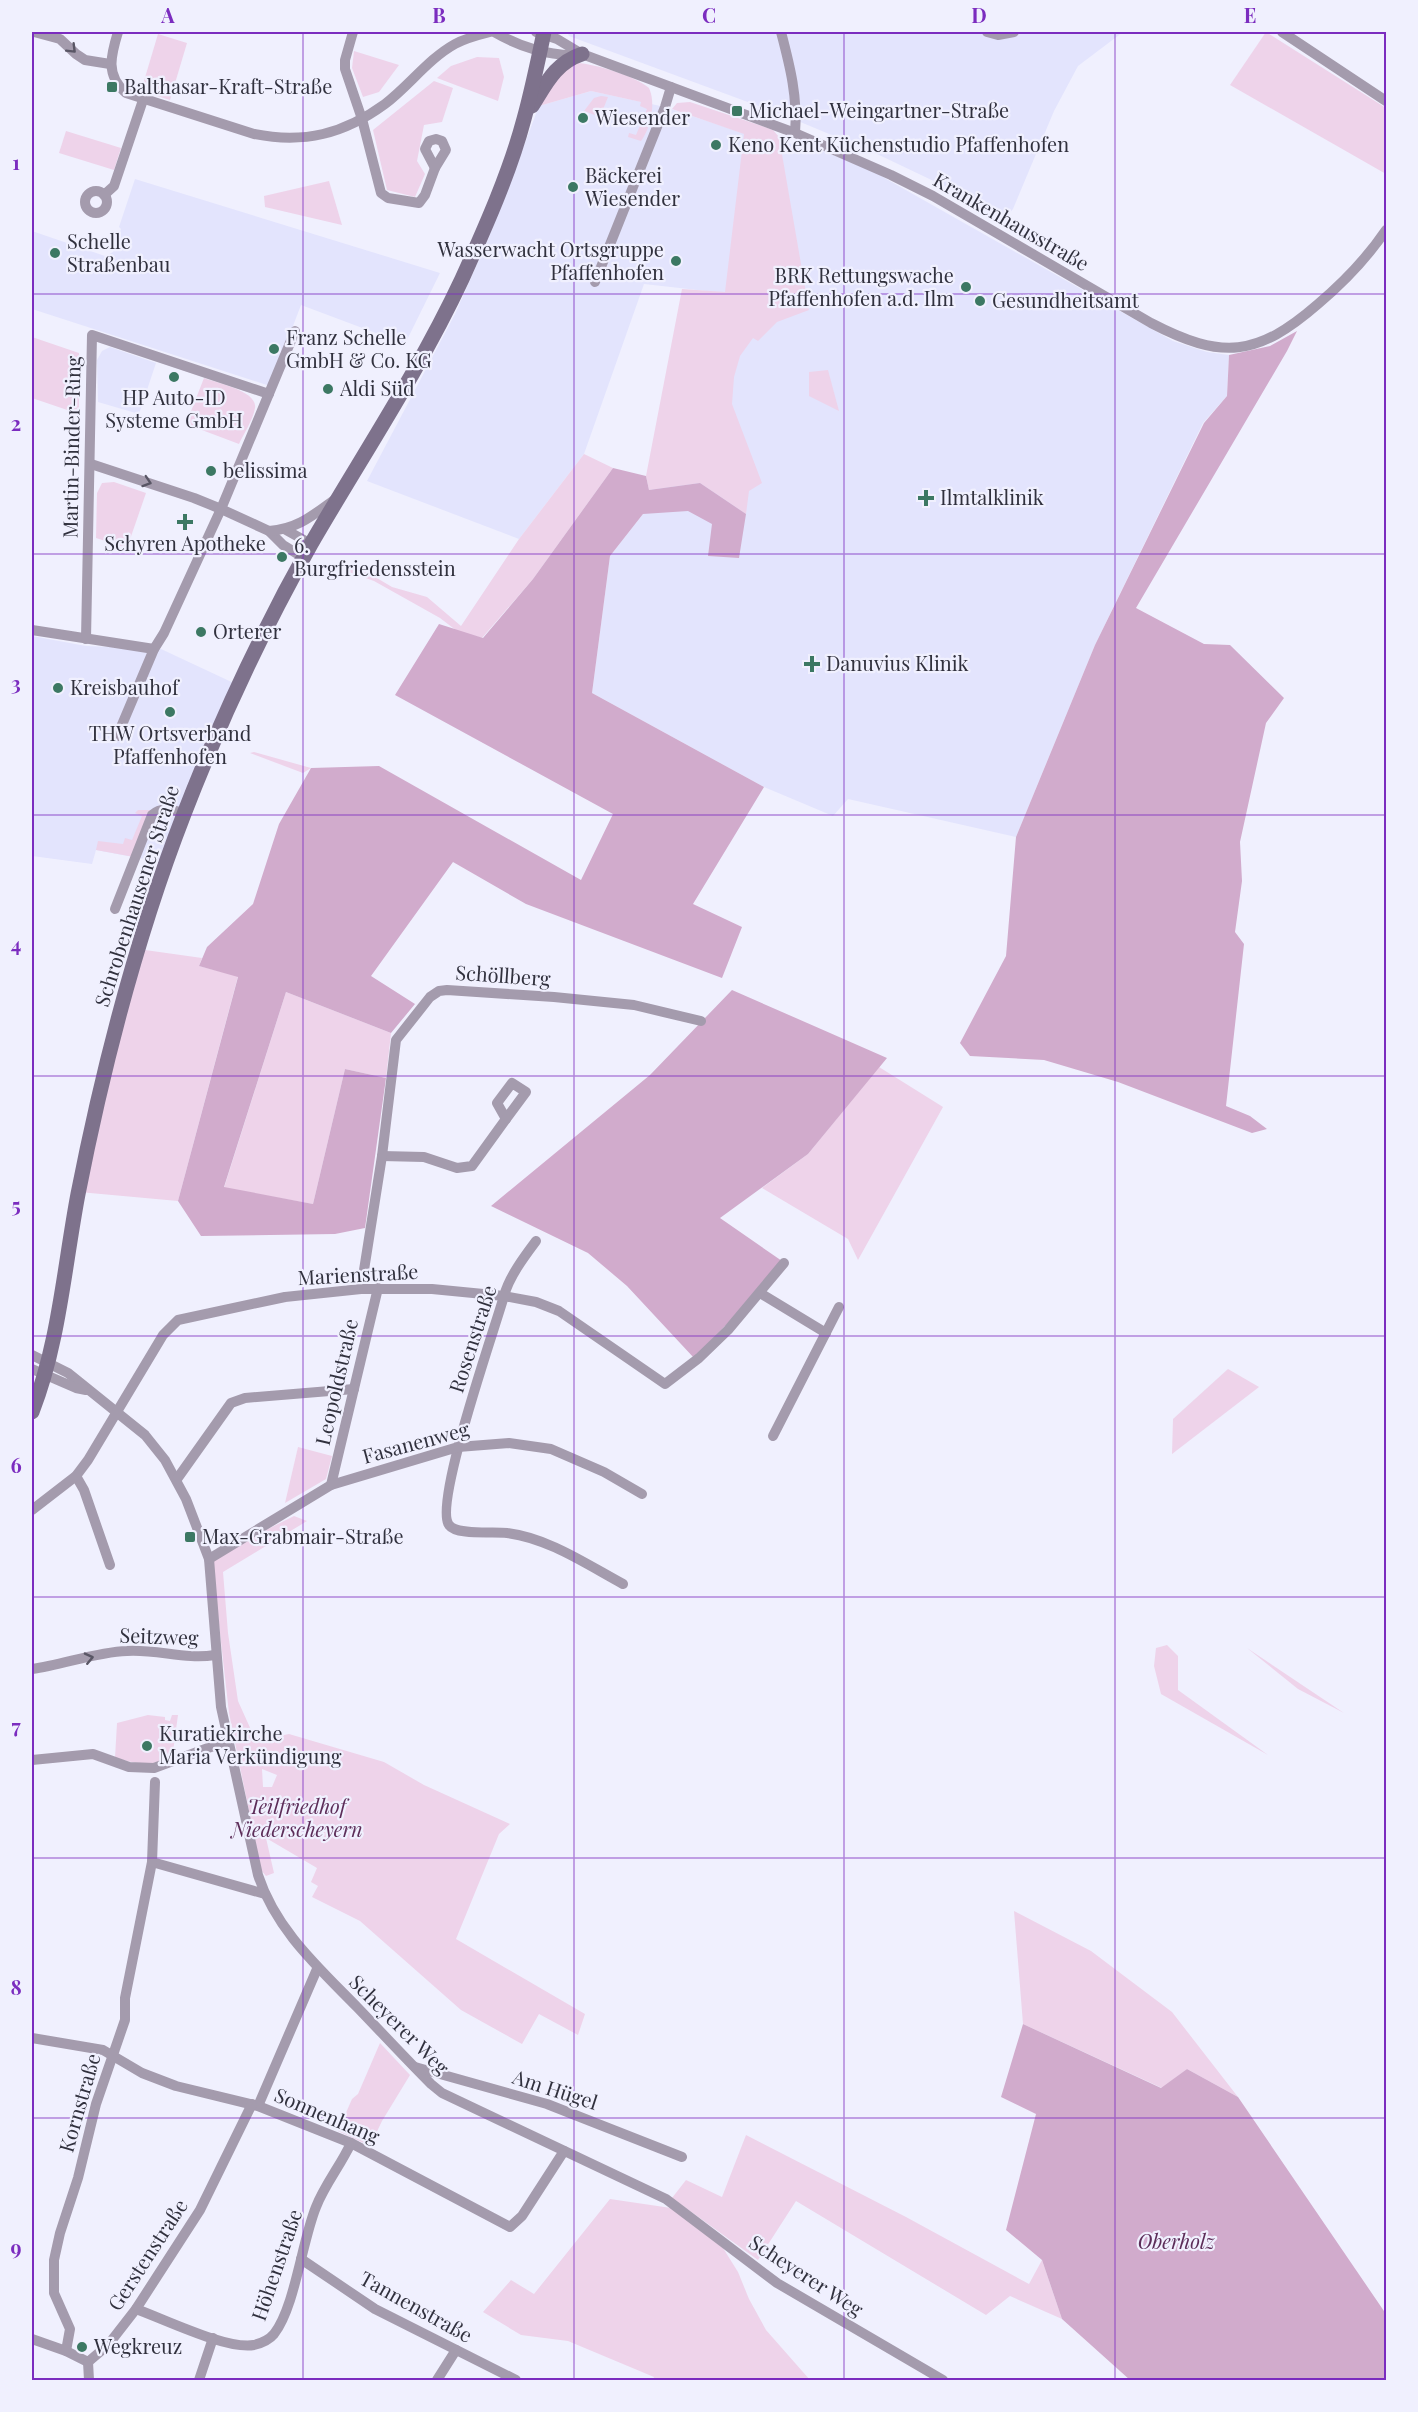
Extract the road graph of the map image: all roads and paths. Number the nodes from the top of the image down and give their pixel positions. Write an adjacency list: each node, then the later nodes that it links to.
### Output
1 (34, 32): 12 (street, one-way to 12)
2 (118, 32): 12 (street)
3 (353, 32): 16 (street)
4 (492, 32): 10 (street, Krankenhausstraße); 16 (street)
5 (541, 32): 10 (main road, Schrobenhausener Straße); 11 (street, Krankenhausstraße)
6 (781, 32): 18 (street)
7 (987, 32): 8 (street)
8 (1014, 32)
9 (1282, 32): 15 (street)
10 (540, 51): 11 (street, Krankenhausstraße); 17 (main road, Schrobenhausener Straße)
11 (582, 54): 13 (street, Krankenhausstraße); 17 (main road)
12 (111, 64): 14 (street)
13 (671, 87): 18 (street, Krankenhausstraße); 22 (street)
14 (143, 100): 16 (street); 20 (street)
15 (1386, 101)
16 (362, 119): 19 (street)
17 (524, 119): 26 (main road, Schrobenhausener Straße)
18 (795, 133): 21 (street, Krankenhausstraße)
19 (435, 168)
20 (104, 195)
21 (1386, 230)
22 (595, 282)
23 (295, 331): 24 (street)
24 (269, 394): 25 (street, Martin-Binder-Ring); 27 (street)
25 (91, 464): 27 (street, one-way to 27); 32 (street, Martin-Binder-Ring)
26 (339, 496): 28 (street); 30 (main road, Schrobenhausener Straße)
27 (221, 509): 29 (street); 33 (street)
28 (286, 530): 29 (street); 30 (street)
29 (268, 531): 30 (street)
30 (308, 551): 35 (main road, Schrobenhausener Straße)
31 (32, 630): 32 (street)
32 (86, 639): 33 (street)
33 (154, 649): 34 (street)
34 (119, 736)
35 (184, 813): 36 (street); 49 (main road, Schrobenhausener Straße)
36 (115, 909)
37 (700, 1021): 39 (street, Schöllberg)
38 (506, 1119): 39 (street)
39 (382, 1156): 43 (street, Schöllberg)
40 (536, 1241): 45 (street, Rosenstraße)
41 (784, 1263): 44 (street)
42 (378, 1288): 43 (street, Marienstraße); 45 (street, Marienstraße); 50 (street, Leopoldstraße)
43 (361, 1289): 52 (street, Marienstraße)
44 (760, 1293): 45 (street, Marienstraße); 47 (street)
45 (504, 1296): 54 (street, Rosenstraße)
46 (839, 1307): 47 (street)
47 (826, 1333): 53 (street)
48 (32, 1355): 49 (street)
49 (42, 1369): 51 (main road, Schrobenhausener Straße); 52 (street)
50 (354, 1389): 56 (street); 57 (street, Leopoldstraße)
51 (32, 1412)
52 (118, 1413): 55 (street, Marienstraße); 56 (street)
53 (773, 1436)
54 (459, 1447): 57 (street, Fasanenweg); 58 (street, Fasanenweg); 62 (street, Rosenstraße)
55 (76, 1476): 59 (street, Marienstraße); 61 (street)
56 (177, 1479): 60 (street)
57 (331, 1485): 60 (street, Fasanenweg)
58 (642, 1494)
59 (32, 1510)
60 (209, 1559): 63 (street)
61 (110, 1565)
62 (623, 1584)
63 (215, 1655): 64 (street, Seitzweg, one-way to 63); 65 (street)
64 (32, 1670)
65 (227, 1741): 66 (street); 69 (street, Scheyerer Weg)
66 (32, 1760)
67 (155, 1782): 68 (street, Kornstraße)
68 (152, 1862): 69 (street); 72 (street, Kornstraße)
69 (265, 1894): 70 (street, Scheyerer Weg)
70 (317, 1969): 73 (street, Scheyerer Weg); 74 (street, Gerstenstraße)
71 (32, 2038): 72 (street, Sonnenhang)
72 (112, 2054): 74 (street, Sonnenhang); 83 (street, Kornstraße)
73 (414, 2066): 76 (street, Scheyerer Weg); 77 (street, Am Hügel)
74 (255, 2105): 75 (street, Sonnenhang); 79 (street, Gerstenstraße)
75 (351, 2143): 76 (street, Sonnenhang); 78 (street, Höhenstraße)
76 (564, 2151): 89 (street, Scheyerer Weg)
77 (682, 2157)
78 (301, 2259): 80 (street, Höhenstraße); 82 (street, Tannenstraße)
79 (136, 2309): 80 (street, Höhenstraße); 84 (street, Gerstenstraße)
80 (213, 2338): 86 (street)
81 (32, 2339): 83 (street)
82 (456, 2350): 87 (street); 88 (street, Tannenstraße)
83 (66, 2351): 84 (street)
84 (88, 2362): 85 (street)
85 (89, 2380)
86 (199, 2380)
87 (436, 2380)
88 (516, 2380)
89 (943, 2380)

